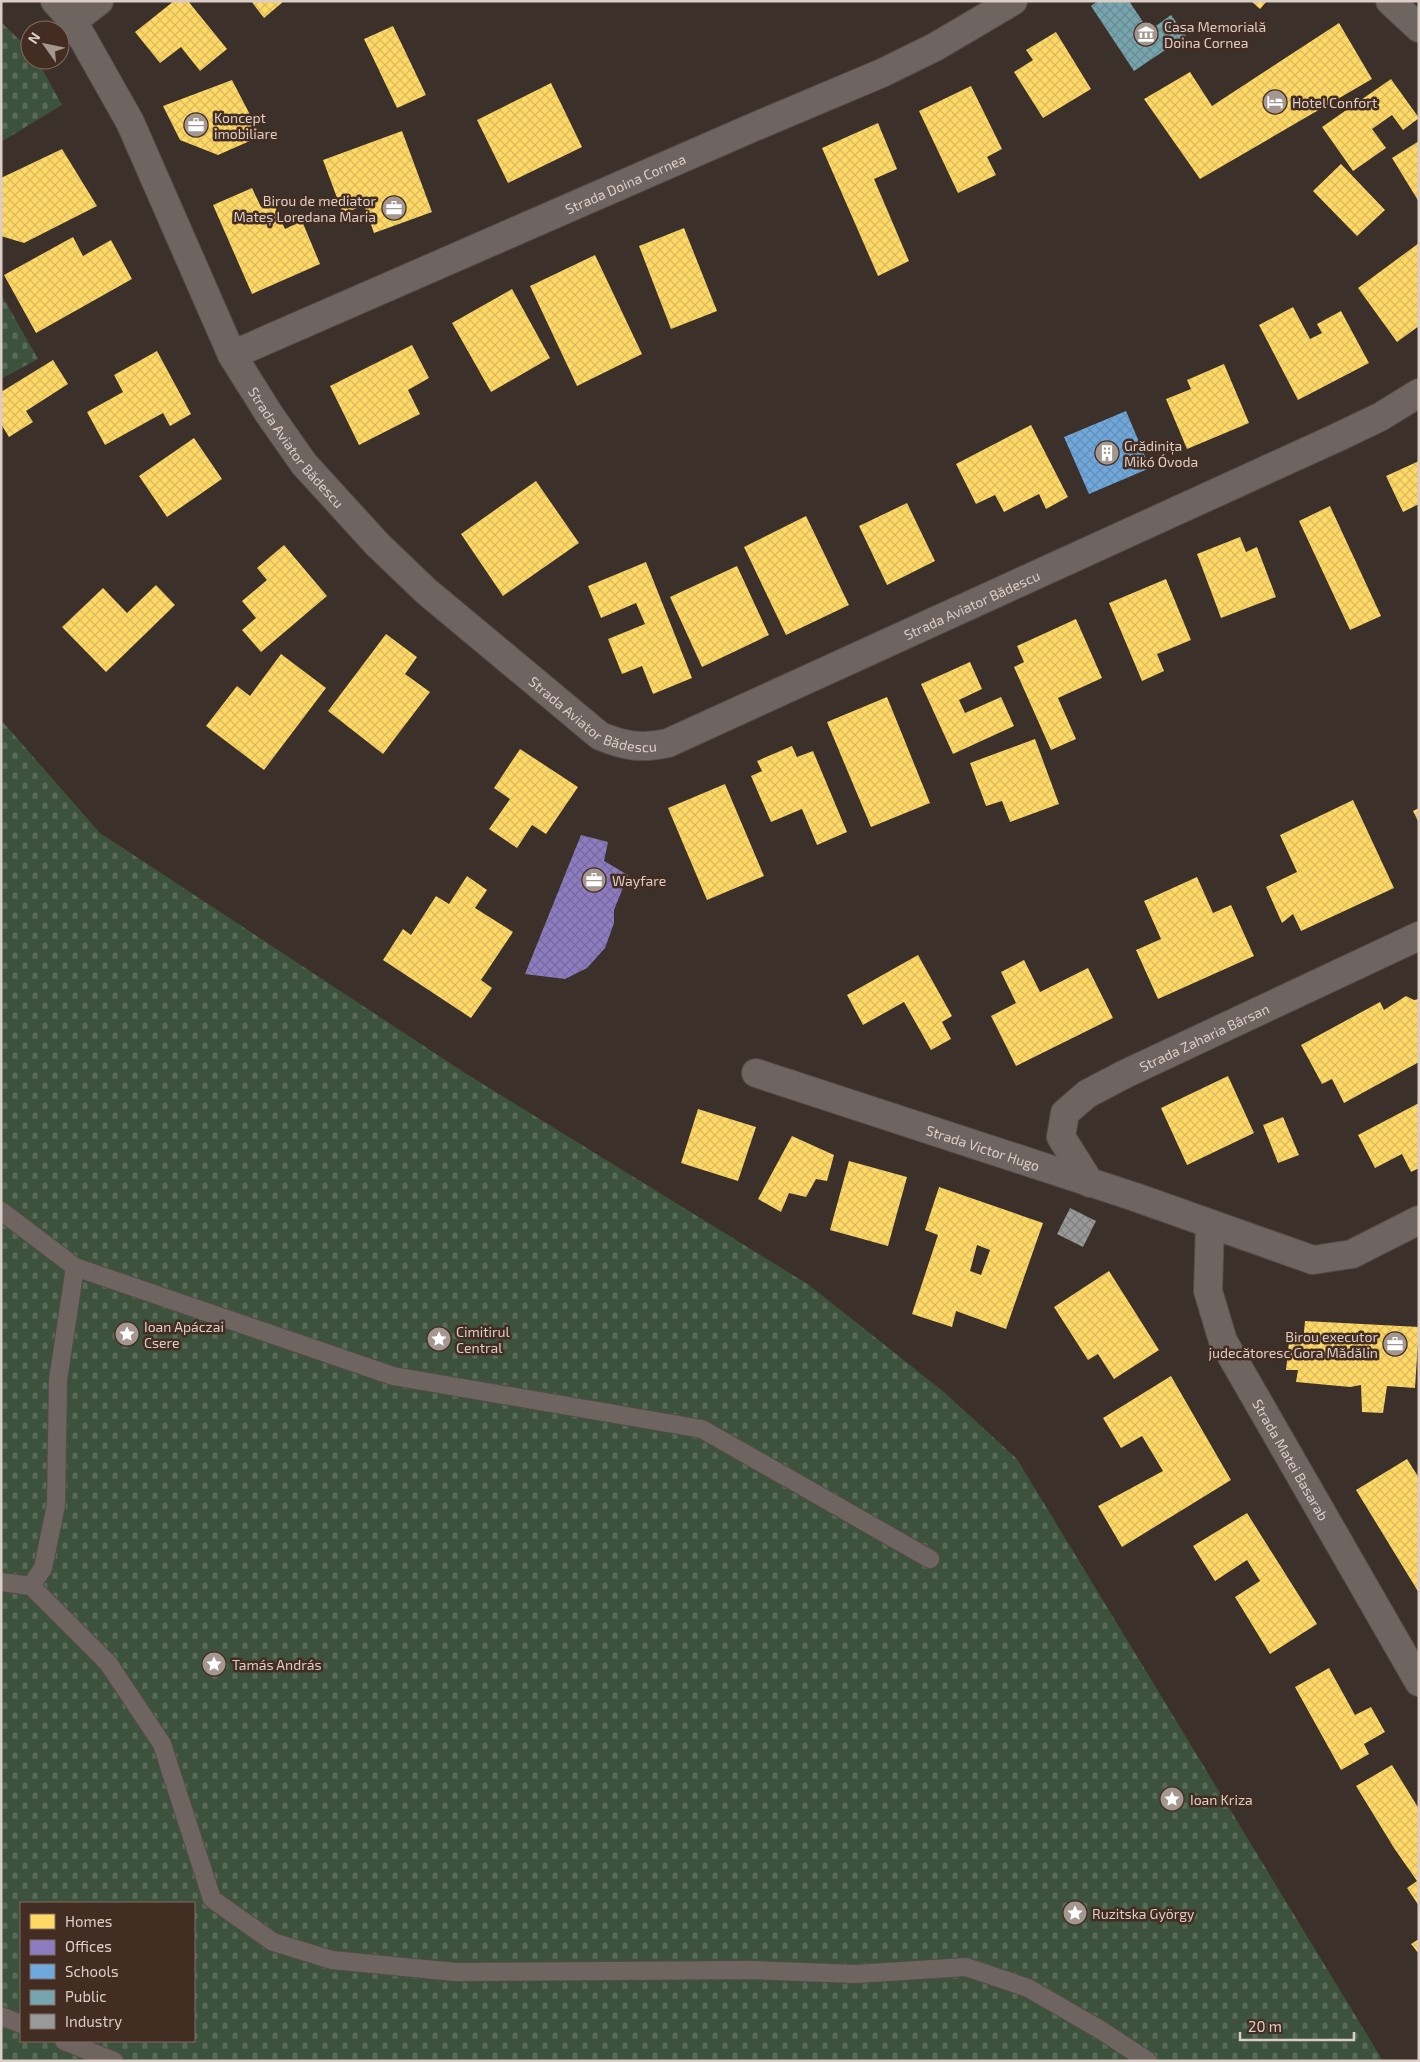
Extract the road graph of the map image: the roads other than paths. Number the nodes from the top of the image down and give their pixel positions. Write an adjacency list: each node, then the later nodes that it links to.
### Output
1 (55, 1): 5 (street, Strada Aviator Bădescu)
2 (99, 1): 5 (street)
3 (1013, 1): 7 (street, Strada Doina Cornea)
4 (1390, 1): 6 (street)
5 (73, 22): 7 (street, Strada Aviator Bădescu)
6 (1419, 28)
7 (232, 355): 8 (street, Strada Aviator Bădescu)
8 (1419, 393)
9 (1419, 936): 11 (street, Strada Zaharia Bârsan)
10 (756, 1073): 11 (street, Strada Victor Hugo)
11 (1090, 1183): 14 (street, Strada Victor Hugo)
12 (1, 1211): 15 (lane)
13 (1419, 1220): 14 (street, Strada Victor Hugo)
14 (1210, 1224): 19 (street, Strada Matei Basarab)
15 (75, 1267): 16 (lane); 18 (lane)
16 (930, 1559)
17 (1, 1582): 18 (lane)
18 (30, 1586): 24 (lane)
19 (1419, 1682)
20 (1, 2016): 21 (lane)
21 (20, 2024)
22 (66, 2042): 23 (lane)
23 (114, 2061)
24 (1148, 2061)

